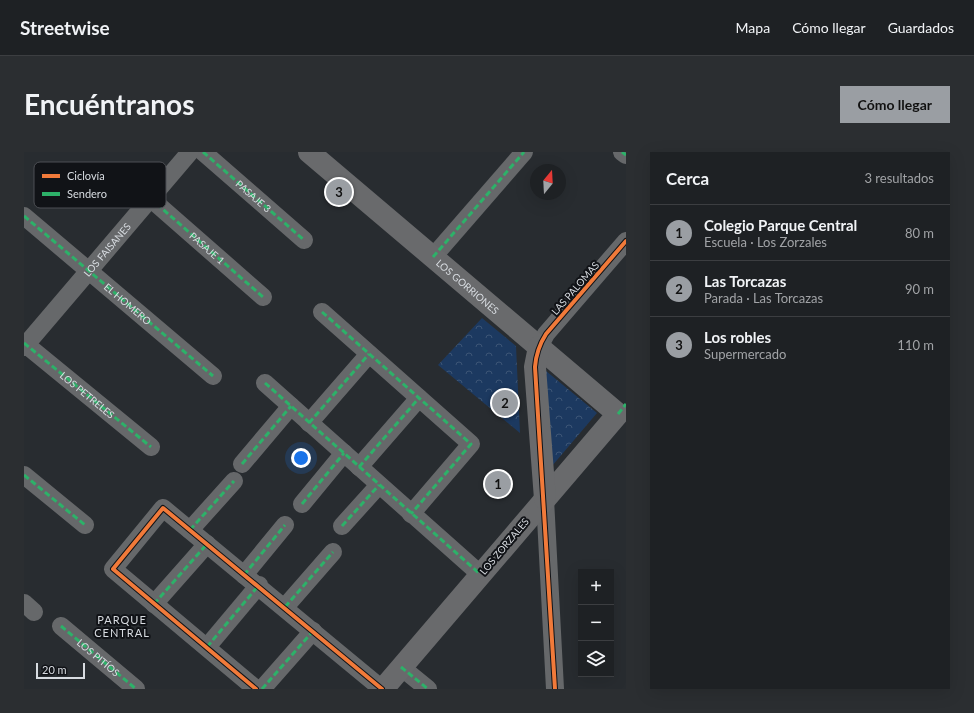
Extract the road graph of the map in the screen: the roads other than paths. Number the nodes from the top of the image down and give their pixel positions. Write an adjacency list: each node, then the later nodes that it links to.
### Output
1 (190, 152): 7 (street, LOS FAISANES)
2 (203, 152): 11 (street, PASAJE 3)
3 (309, 152): 13 (street, LOS GORRIONES)
4 (524, 152): 13 (street)
5 (622, 152): 6 (street)
6 (626, 155)
7 (166, 180)
8 (142, 208): 14 (street, LOS FAISANES)
9 (162, 208): 15 (street, PASAJE 1)
10 (24, 216): 14 (street, EL HOMERO)
11 (304, 240)
12 (626, 241): 18 (street, LAS PALOMAS)
13 (433, 257): 18 (street, LOS GORRIONES)
14 (88, 271): 17 (street, LOS FAISANES); 20 (street, EL HOMERO)
15 (264, 297)
16 (322, 312): 19 (street)
17 (25, 345): 26 (street, LOS PETRELES)
18 (538, 347): 24 (street, LOS GORRIONES); 33 (street)
19 (369, 354): 22 (street); 25 (street)
20 (213, 376)
21 (265, 383): 23 (street)
22 (418, 398): 29 (street); 35 (street)
23 (291, 406): 25 (street); 28 (street)
24 (623, 413): 33 (street, LOS ZORZALES)
25 (309, 423): 27 (street)
26 (151, 447)
27 (344, 453): 29 (street); 34 (street)
28 (242, 464)
29 (359, 467): 32 (street)
30 (24, 475): 36 (street)
31 (234, 481): 39 (street)
32 (379, 485): 35 (street); 38 (street)
33 (544, 499): 42 (street, LOS ZORZALES); 56 (street)
34 (302, 504)
35 (411, 514): 42 (street)
36 (85, 525)
37 (285, 525): 43 (street)
38 (342, 526)
39 (190, 530): 40 (street); 45 (street)
40 (207, 544): 43 (street); 45 (street)
41 (333, 552): 46 (street)
42 (480, 574): 50 (street, LOS ZORZALES)
43 (244, 575): 44 (street)
44 (259, 585): 46 (street); 49 (street)
45 (154, 604): 49 (street)
46 (285, 607): 48 (street)
47 (61, 626): 51 (street, LOS PITÍOS)
48 (314, 630): 53 (street); 54 (street)
49 (207, 648): 52 (street)
50 (401, 668): 54 (street, LOS ZORZALES); 55 (street)
51 (136, 689)
52 (256, 689)
53 (262, 689)
54 (382, 689)
55 (428, 689)
56 (556, 689)

